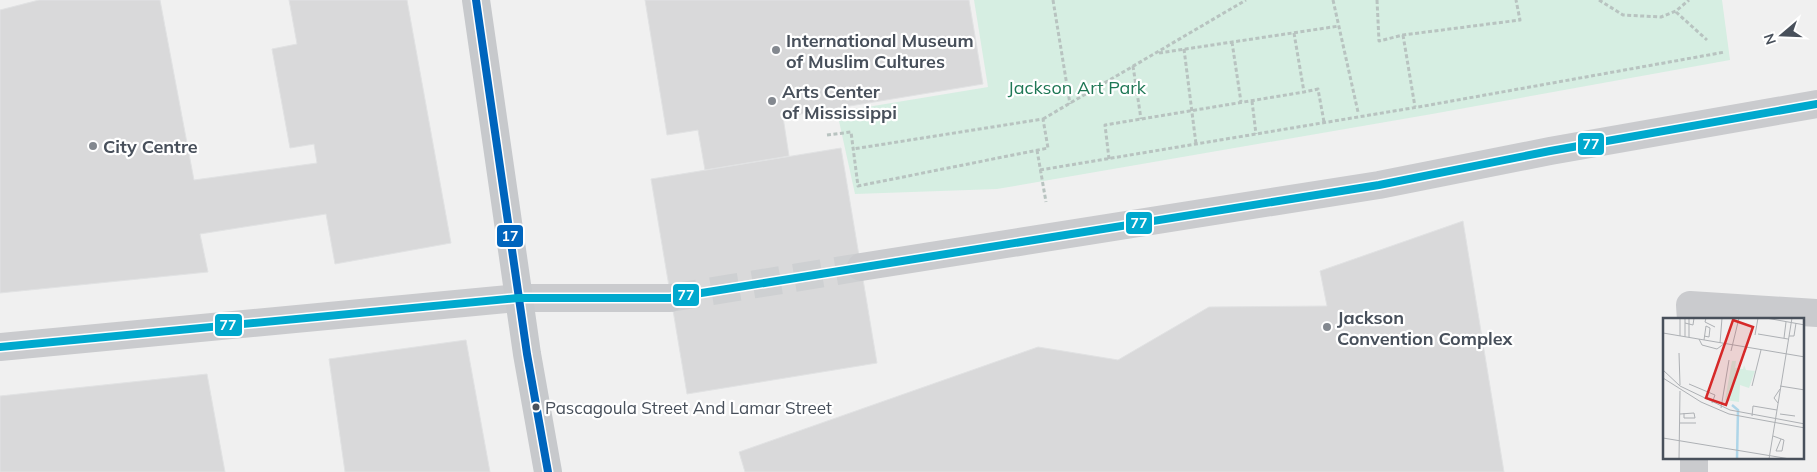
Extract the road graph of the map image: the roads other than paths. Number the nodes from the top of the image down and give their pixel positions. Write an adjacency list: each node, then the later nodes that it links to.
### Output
1 (476, 0): 4 (main road)
2 (1817, 104): 3 (street)
3 (860, 267)
4 (518, 298): 5 (street); 8 (street); 9 (main road)
5 (670, 298)
6 (1817, 313): 7 (street)
7 (1691, 318)
8 (0, 347)
9 (548, 472)

